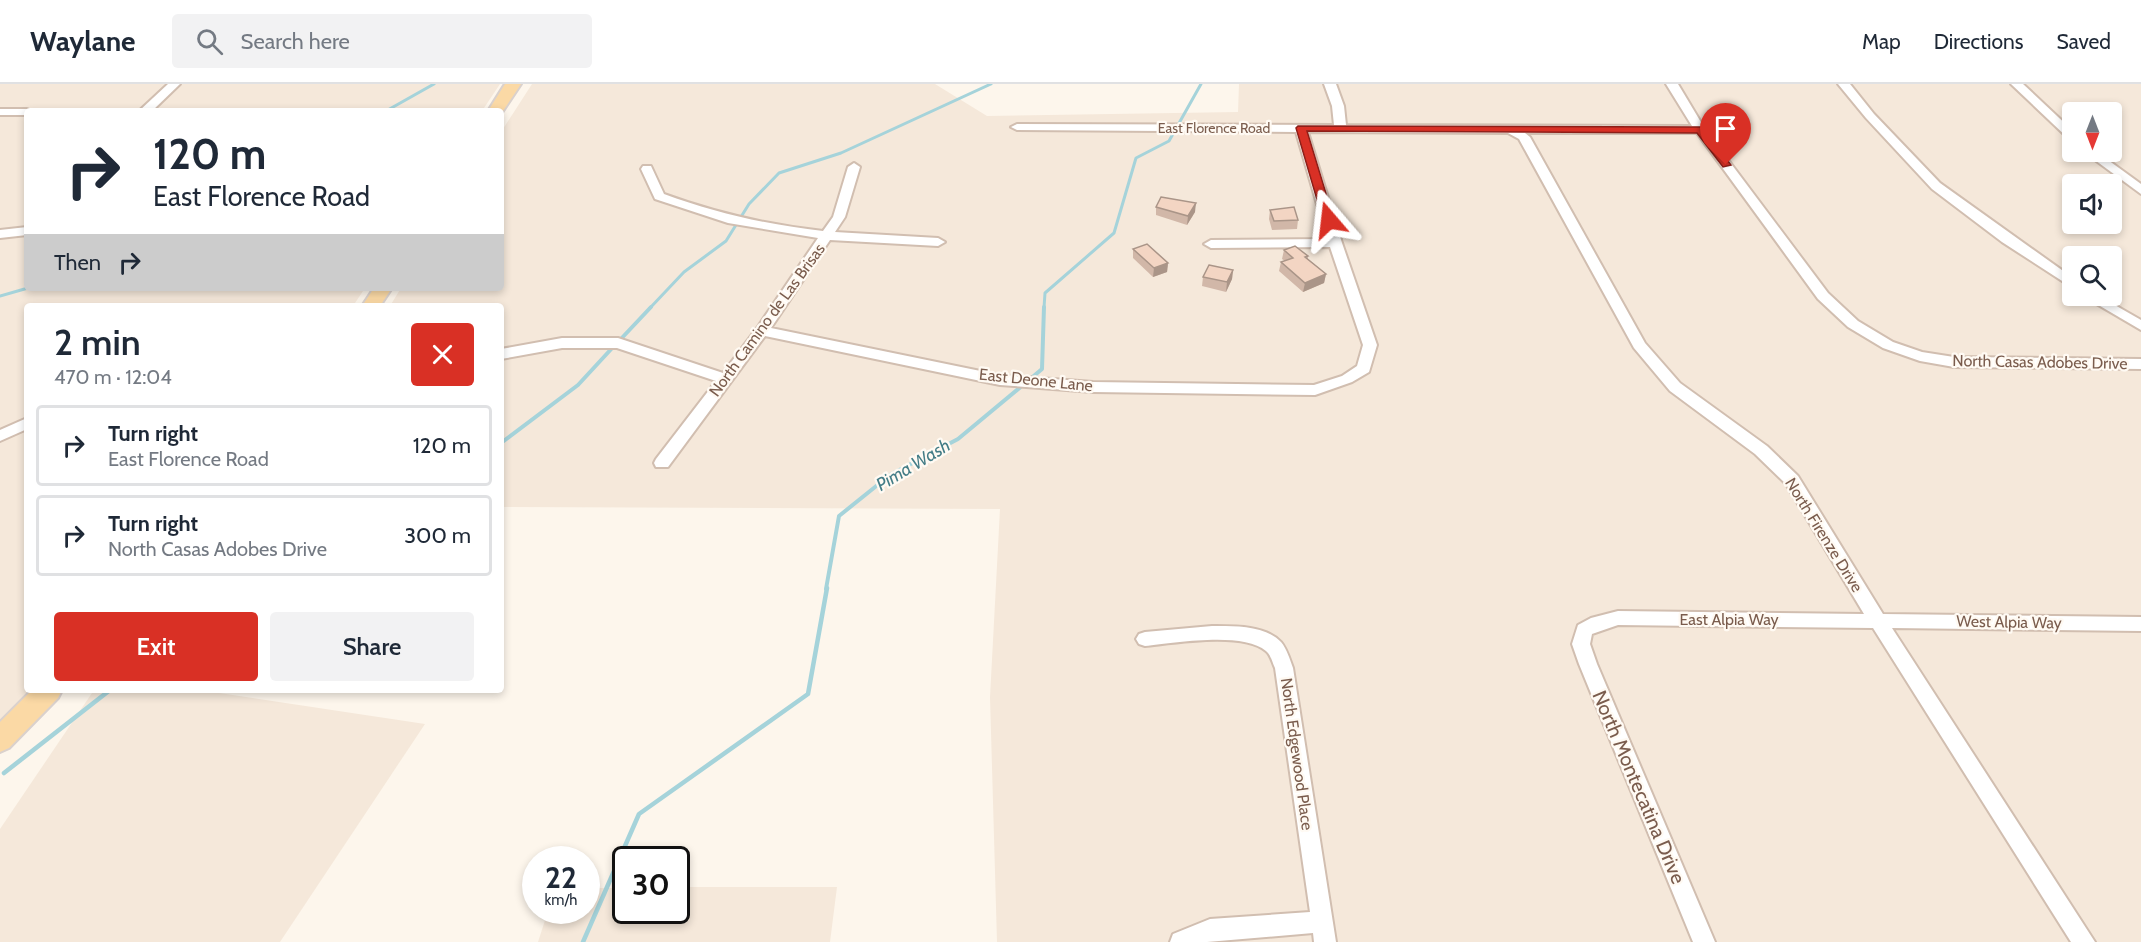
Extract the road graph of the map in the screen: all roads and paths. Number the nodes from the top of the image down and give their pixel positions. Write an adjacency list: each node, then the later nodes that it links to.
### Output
1 (174, 84): 7 (street)
2 (513, 84): 8 (main road)
3 (1672, 84): 16 (street, North Casas Adobes Drive)
4 (1844, 84): 27 (street)
5 (2017, 84): 11 (street)
6 (1334, 88): 14 (street)
7 (148, 108)
8 (498, 108)
9 (0, 112): 10 (street)
10 (24, 112)
11 (2062, 126)
12 (1017, 127): 13 (street, East Florence Road)
13 (1301, 128): 14 (street, East Florence Road); 25 (street)
14 (1340, 128): 15 (street, East Florence Road)
15 (1512, 130): 16 (street, East Florence Road); 37 (street, North Firenze Drive)
16 (1700, 130): 32 (street, North Casas Adobes Drive)
17 (2103, 162): 20 (street)
18 (854, 167): 23 (street, North Camino de Las Brisas)
19 (647, 169): 23 (street)
20 (2141, 190)
21 (24, 231): 22 (street)
22 (0, 234)
23 (826, 236): 24 (street); 30 (street, North Camino de Las Brisas)
24 (938, 242)
25 (1335, 243): 26 (street); 30 (street, East Deone Lane)
26 (1211, 244)
27 (2062, 276)
28 (2107, 306): 29 (street)
29 (2141, 326)
30 (762, 330): 33 (street, North Camino de Las Brisas)
31 (504, 353): 33 (street)
32 (2141, 364)
33 (726, 379): 36 (street, North Camino de Las Brisas)
34 (24, 424): 35 (street)
35 (0, 436)
36 (662, 463)
37 (1877, 620): 38 (street, West Alpia Way); 39 (street, East Alpia Way); 46 (street, North Firenze Drive)
38 (2141, 624)
39 (1584, 630): 45 (street, North Montecatina Drive)
40 (1145, 639): 43 (street, North Edgewood Place)
41 (46, 693): 42 (main road)
42 (3, 730)
43 (1323, 932): 44 (street, North Edgewood Place)
44 (1181, 942)
45 (1704, 942)
46 (2084, 942)

